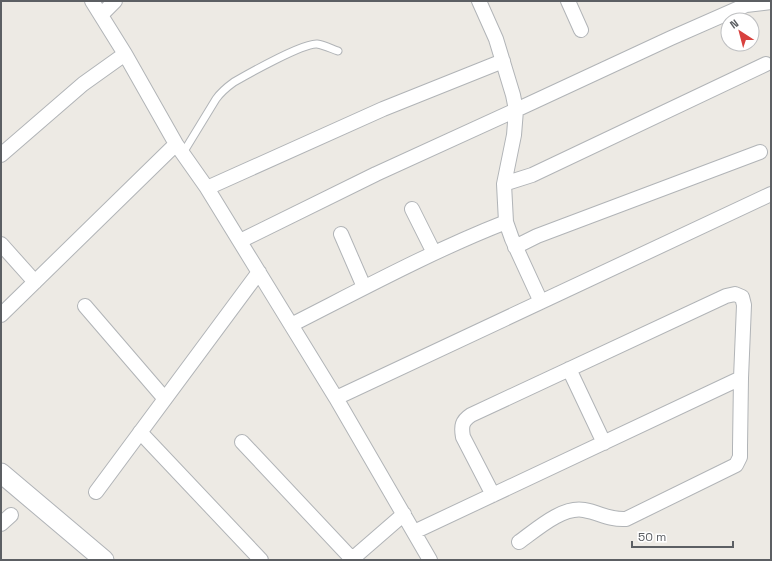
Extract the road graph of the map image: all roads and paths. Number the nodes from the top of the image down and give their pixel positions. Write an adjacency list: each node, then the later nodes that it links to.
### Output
1 (92, 1): 6 (street)
2 (116, 1): 6 (street)
3 (479, 1): 10 (street)
4 (568, 1): 7 (street)
5 (771, 2): 12 (street)
6 (101, 15): 9 (street)
7 (581, 30)
8 (338, 51): 13 (lane)
9 (124, 54): 13 (street); 15 (street)
10 (503, 61): 12 (street); 17 (street)
11 (766, 64): 16 (street)
12 (516, 110): 16 (street); 22 (street)
13 (179, 149): 17 (street); 27 (street)
14 (760, 152): 24 (street)
15 (1, 155)
16 (504, 184): 20 (street)
17 (207, 188): 22 (street)
18 (771, 194): 29 (street)
19 (412, 209): 25 (street)
20 (506, 222): 24 (street); 25 (street)
21 (341, 234): 28 (street)
22 (240, 242): 26 (street)
23 (1, 244): 27 (street)
24 (515, 247): 29 (street)
25 (434, 253): 28 (street)
26 (258, 272): 32 (street); 36 (street)
27 (35, 282): 31 (street)
28 (364, 287): 32 (street)
29 (541, 302): 35 (street)
30 (85, 306): 36 (street)
31 (1, 315)
32 (291, 325): 35 (street)
33 (569, 369): 34 (street); 39 (street); 42 (street)
34 (741, 378): 39 (street); 45 (street)
35 (336, 398): 43 (street)
36 (165, 399): 37 (street)
37 (140, 432): 41 (street); 47 (street)
38 (242, 442): 48 (street)
39 (604, 442): 42 (street)
40 (1, 473): 46 (main road)
41 (96, 492)
42 (493, 495): 44 (street)
43 (404, 514): 44 (street); 48 (street)
44 (414, 532): 49 (street)
45 (519, 542)
46 (104, 560)
47 (261, 560)
48 (352, 560)
49 (430, 560)

